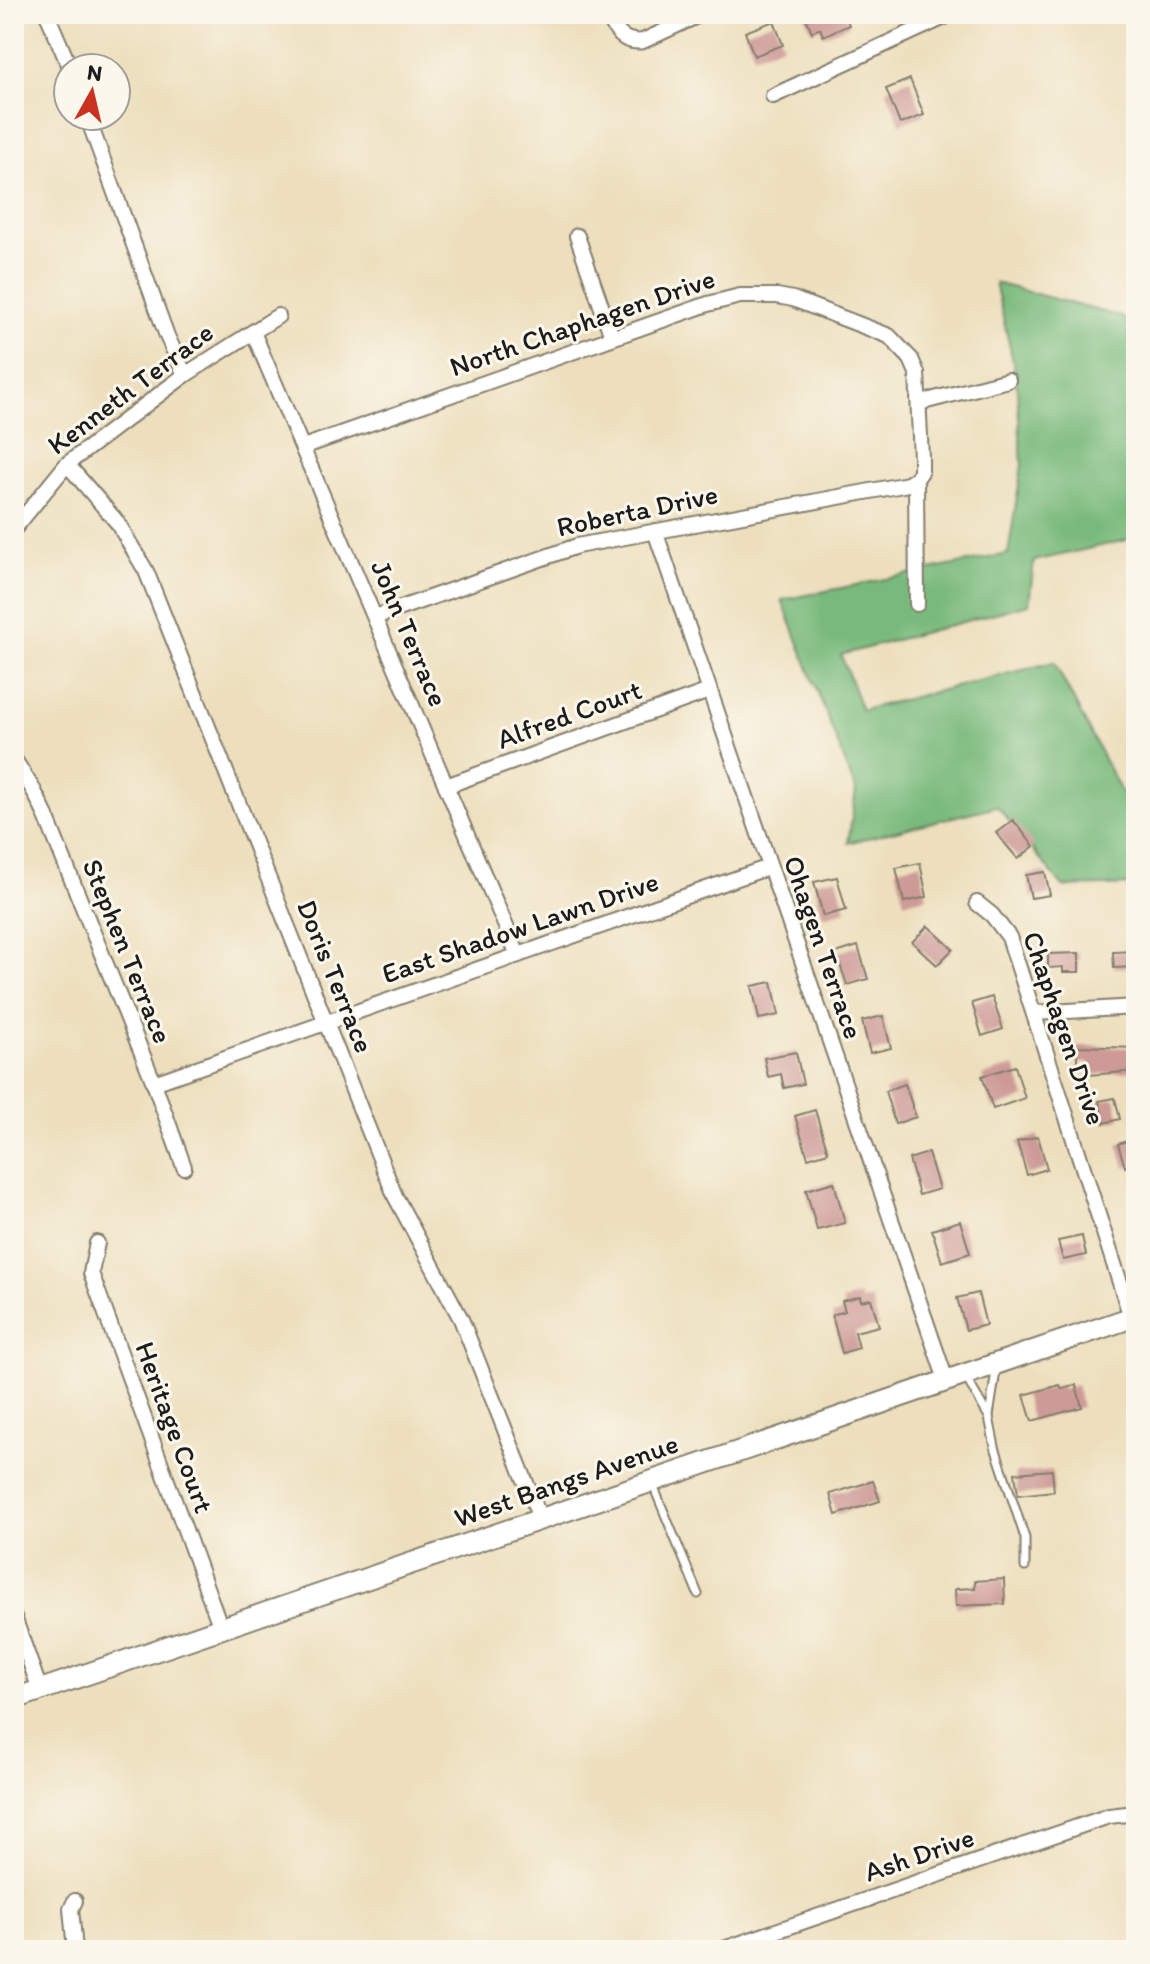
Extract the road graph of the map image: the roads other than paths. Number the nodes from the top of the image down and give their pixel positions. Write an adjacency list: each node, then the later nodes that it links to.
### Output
1 (47, 14): 5 (street)
2 (607, 14): 3 (street)
3 (701, 14)
4 (951, 14): 6 (street)
5 (63, 52)
6 (773, 96)
7 (93, 132): 12 (street)
8 (577, 236): 11 (street)
9 (278, 316): 10 (street, Kenneth Terrace)
10 (253, 332): 12 (street, Kenneth Terrace); 15 (street, John Terrace)
11 (612, 337): 14 (street, North Chaphagen Drive); 15 (street, North Chaphagen Drive)
12 (185, 375): 16 (street, Kenneth Terrace)
13 (1008, 380): 14 (street)
14 (919, 403): 17 (street, North Chaphagen Drive)
15 (303, 447): 21 (street, John Terrace)
16 (67, 464): 18 (street, Kenneth Terrace); 30 (street, Doris Terrace)
17 (916, 479): 19 (street, Roberta Drive); 20 (street, North Chaphagen Drive)
18 (14, 529)
19 (655, 531): 21 (street, Roberta Drive); 22 (street, Ohagen Terrace)
20 (917, 604)
21 (375, 617): 24 (street, John Terrace)
22 (709, 691): 24 (street, Alfred Court); 25 (street, Ohagen Terrace)
23 (14, 759): 31 (street, Stephen Terrace)
24 (446, 786): 27 (street, John Terrace)
25 (769, 867): 27 (street, East Shadow Lawn Drive); 36 (street, Ohagen Terrace)
26 (977, 903): 29 (street, Chaphagen Drive)
27 (518, 955): 30 (street, East Shadow Lawn Drive)
28 (1136, 1007): 29 (street)
29 (1034, 1013): 34 (street, Chaphagen Drive)
30 (326, 1022): 31 (street, East Shadow Lawn Drive); 39 (street, Doris Terrace)
31 (154, 1083): 32 (street, Stephen Terrace)
32 (184, 1167)
33 (97, 1243): 43 (street, Heritage Court)
34 (1134, 1316): 35 (street, West Bangs Avenue)
35 (997, 1363): 36 (street, West Bangs Avenue); 37 (lane)
36 (955, 1377): 37 (lane); 38 (street, West Bangs Avenue)
37 (989, 1417): 40 (lane)
38 (651, 1481): 39 (street, West Bangs Avenue); 41 (lane)
39 (540, 1518): 43 (street, West Bangs Avenue)
40 (1025, 1567)
41 (698, 1594)
42 (14, 1617): 44 (street)
43 (221, 1628): 44 (street, West Bangs Avenue)
44 (40, 1690): 45 (street, West Bangs Avenue)
45 (14, 1699)
46 (1136, 1813): 49 (street, Ash Drive)
47 (75, 1901): 48 (street)
48 (75, 1950)
49 (721, 1950)

